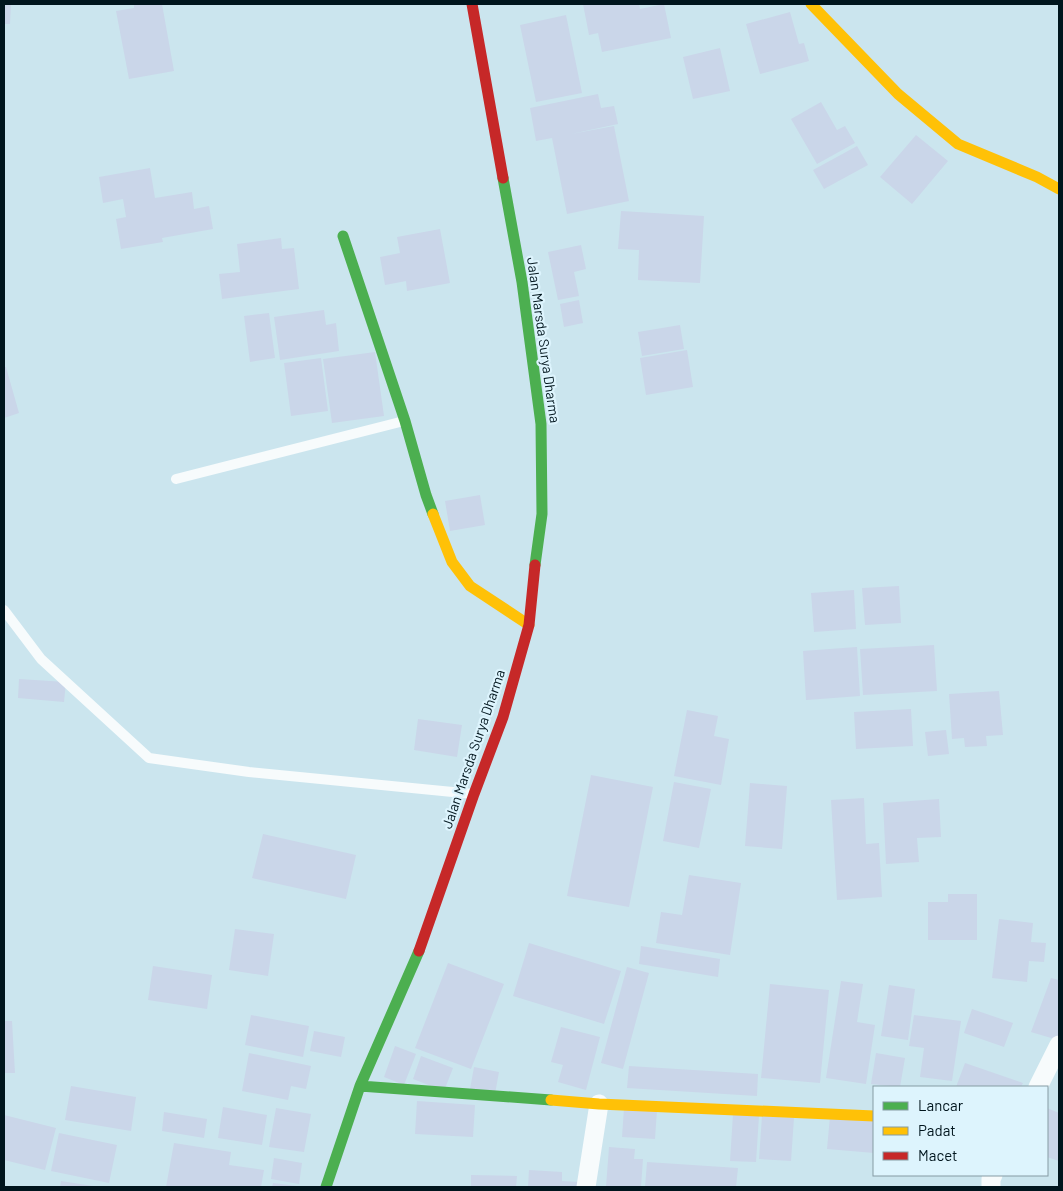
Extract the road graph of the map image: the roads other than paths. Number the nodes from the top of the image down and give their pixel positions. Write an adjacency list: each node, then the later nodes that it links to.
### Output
1 (472, 4): 8 (main road, Jalan Marsda Surya Dharma)
2 (811, 4): 3 (main road)
3 (1059, 189)
4 (343, 236): 5 (main road)
5 (404, 421): 6 (lane); 8 (main road)
6 (176, 479)
7 (4, 610): 9 (lane)
8 (529, 625): 9 (main road, Jalan Marsda Surya Dharma)
9 (474, 794): 11 (main road, Jalan Marsda Surya Dharma)
10 (1059, 1045): 12 (street)
11 (360, 1086): 13 (main road); 15 (main road, Jalan Marsda Surya Dharma)
12 (1038, 1086)
13 (599, 1104): 14 (main road); 16 (street)
14 (873, 1116)
15 (326, 1187)
16 (586, 1187)

